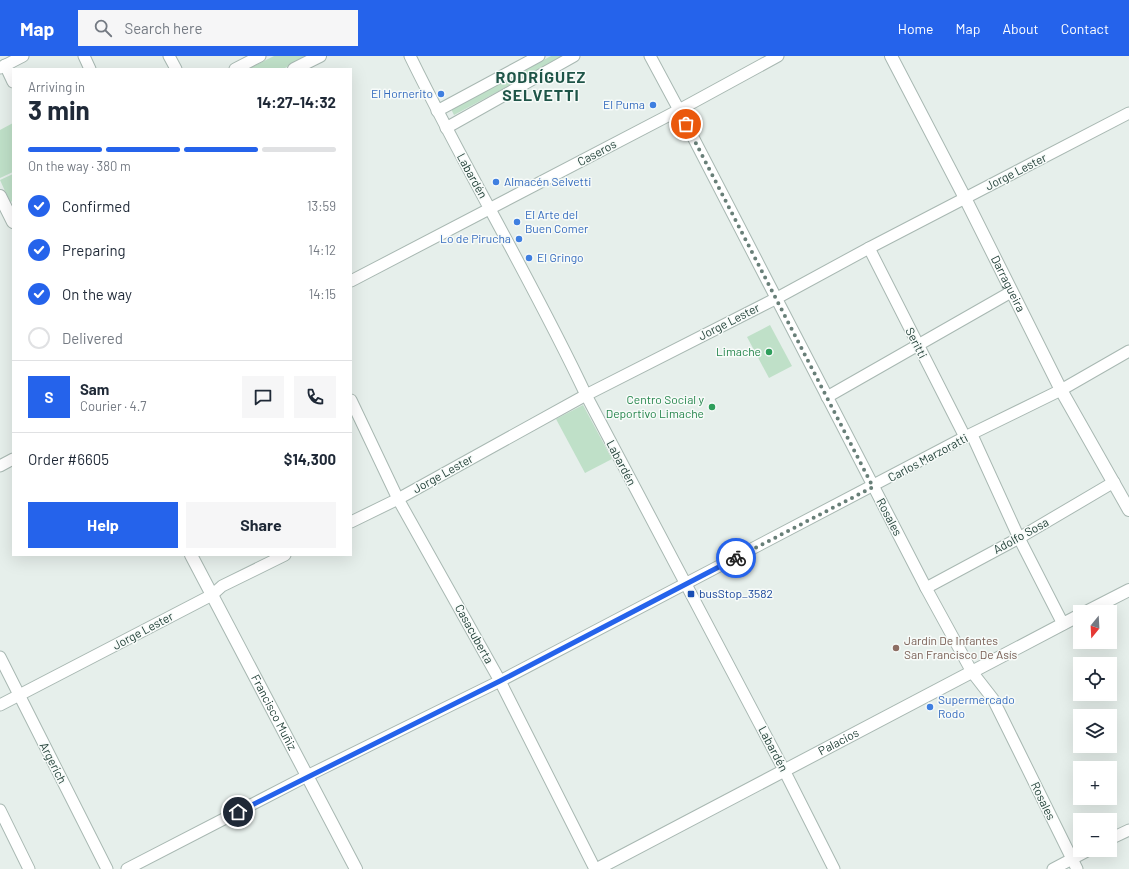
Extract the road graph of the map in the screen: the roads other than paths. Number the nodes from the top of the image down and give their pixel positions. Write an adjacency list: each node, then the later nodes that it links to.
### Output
1 (23, 56): 12 (street)
2 (84, 56): 13 (street)
3 (169, 56): 14 (street)
4 (320, 56): 16 (street)
5 (410, 56): 19 (street, Labardén)
6 (539, 56): 19 (street)
7 (574, 56): 21 (street)
8 (650, 56): 18 (street, Rosales)
9 (778, 56): 18 (street, Caseros)
10 (890, 56): 23 (street, Darragueira)
11 (254, 57): 15 (street)
12 (3, 67): 17 (street)
13 (90, 68)
14 (175, 68)
15 (237, 68)
16 (296, 68)
17 (12, 80)
18 (679, 110): 24 (street, Caseros); 29 (street, Rosales)
19 (437, 111): 21 (street, Labardén)
20 (1129, 113): 23 (street, Jorge Lester)
21 (446, 128): 24 (street, Labardén)
22 (0, 196): 25 (street)
23 (965, 198): 26 (street, Jorge Lester); 28 (street, Darragueira)
24 (490, 208): 27 (street, Caseros); 33 (street, Labardén)
25 (9, 218)
26 (868, 248): 29 (street, Jorge Lester); 30 (street, Seritti)
27 (352, 280)
28 (1011, 292): 30 (street); 32 (street, Darragueira)
29 (777, 298): 33 (street, Jorge Lester); 34 (street, Rosales)
30 (918, 345): 34 (street); 36 (street, Seritti)
31 (1129, 351): 32 (street, Carlos Marzoratti)
32 (1061, 390): 36 (street, Carlos Marzoratti); 39 (street, Darragueira)
33 (586, 396): 41 (street, Jorge Lester); 47 (street, Labardén)
34 (827, 397): 40 (street, Rosales)
35 (352, 402): 41 (street, Casacuberta)
36 (968, 436): 40 (street, Carlos Marzoratti); 44 (street, Seritti)
37 (12, 460): 38 (street)
38 (0, 466)
39 (1114, 482): 42 (street, Darragueira); 44 (street, Adolfo Sosa)
40 (873, 487): 47 (street, Carlos Marzoratti); 48 (street, Rosales)
41 (398, 499): 43 (street, Jorge Lester); 56 (street, Casacuberta)
42 (1129, 510)
43 (352, 522)
44 (1019, 538): 48 (street, Adolfo Sosa); 53 (street, Seritti)
45 (192, 556): 50 (street, Francisco Muñiz)
46 (283, 556): 50 (street, Jorge Lester)
47 (685, 584): 56 (street, Carlos Marzoratti); 59 (street, Labardén)
48 (926, 588): 55 (street, Rosales)
49 (1129, 590): 51 (street)
50 (212, 595): 57 (street, Jorge Lester); 60 (street, Francisco Muñiz)
51 (1100, 605)
52 (1073, 619): 53 (street, Palacios)
53 (1063, 624): 55 (street, Palacios)
54 (0, 657): 57 (street, Argerich)
55 (972, 672): 59 (street, Palacios); 65 (street, Rosales)
56 (500, 681): 60 (street, Carlos Marzoratti); 70 (street, Casacuberta)
57 (18, 696): 58 (street, Jorge Lester); 67 (street, Argerich)
58 (0, 705)
59 (784, 770): 70 (street, Palacios); 71 (street, Labardén)
60 (307, 776): 68 (street, Carlos Marzoratti); 69 (street, Francisco Muñiz)
61 (0, 810): 66 (street)
62 (1129, 830): 63 (street)
63 (1117, 836)
64 (1076, 857): 65 (street)
65 (1072, 859): 72 (street); 73 (street, Rosales)
66 (29, 869)
67 (107, 869)
68 (127, 869)
69 (356, 869)
70 (596, 869)
71 (834, 869)
72 (1053, 869)
73 (1077, 869)

